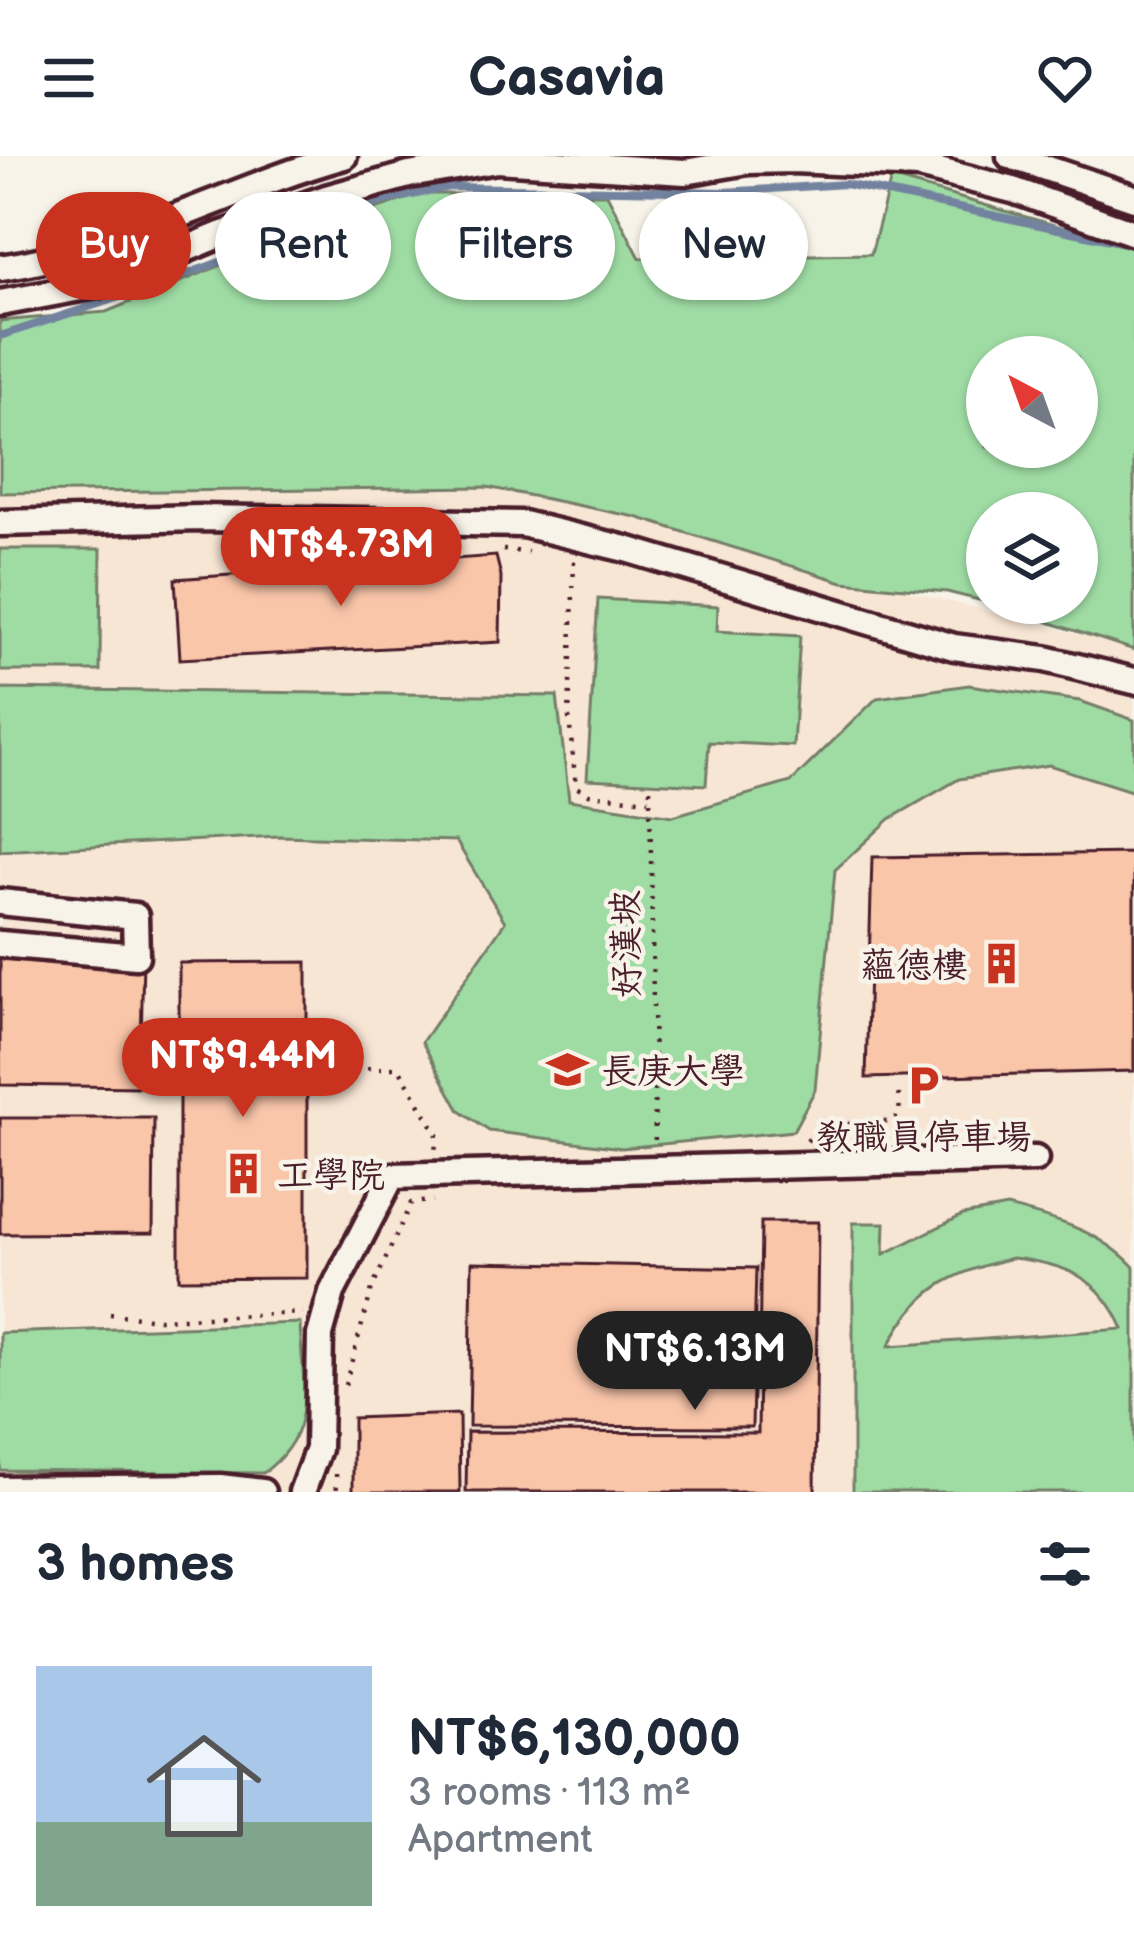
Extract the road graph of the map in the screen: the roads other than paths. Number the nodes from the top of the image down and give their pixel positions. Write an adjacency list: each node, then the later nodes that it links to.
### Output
1 (344, 156): 5 (street)
2 (1010, 156): 3 (street)
3 (1134, 198)
4 (1134, 233): 6 (street)
5 (0, 268)
6 (0, 303)
7 (0, 523): 8 (street)
8 (1134, 681)
9 (0, 902): 10 (street)
10 (0, 944)
11 (1035, 1159): 15 (street)
12 (286, 1467): 15 (street)
13 (0, 1489): 14 (street)
14 (262, 1492)
15 (305, 1492)

